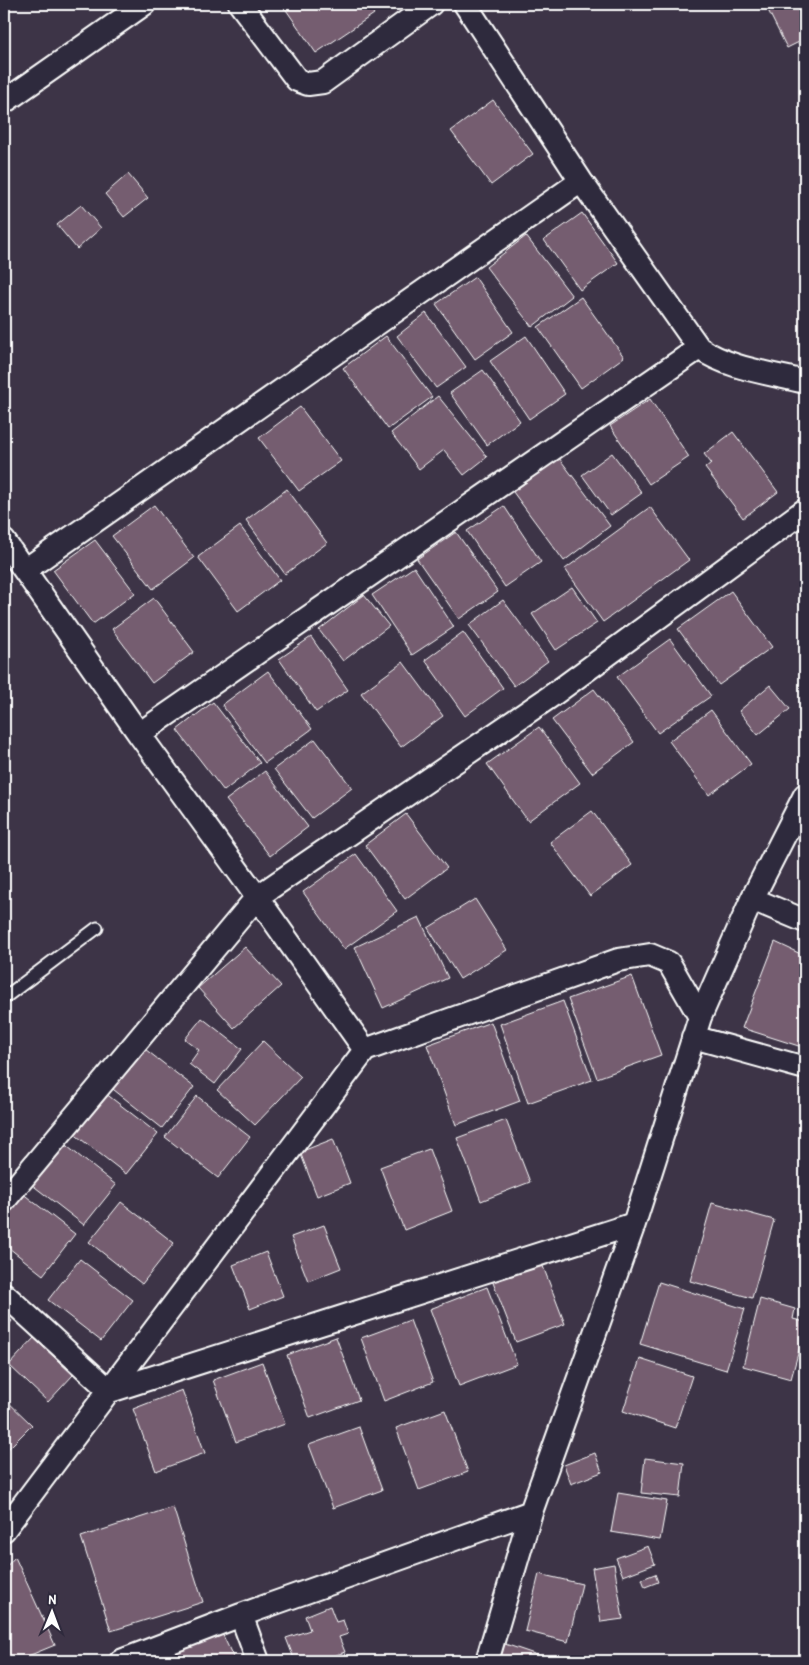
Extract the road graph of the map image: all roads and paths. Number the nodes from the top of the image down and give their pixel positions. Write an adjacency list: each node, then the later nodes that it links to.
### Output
1 (144, 4): 5 (street)
2 (240, 4): 3 (street)
3 (430, 4)
4 (465, 4): 6 (street)
5 (4, 102)
6 (581, 181): 7 (street); 11 (street)
7 (699, 348): 8 (street); 12 (street)
8 (805, 382)
9 (805, 510): 14 (street)
10 (4, 540): 11 (street)
11 (25, 570): 12 (street)
12 (139, 734): 14 (street)
13 (805, 795): 15 (street)
14 (257, 897): 20 (street); 22 (street)
15 (752, 899): 16 (street); 19 (street)
16 (805, 921)
17 (97, 928): 18 (lane)
18 (4, 998)
19 (697, 1027): 20 (street); 21 (street); 23 (street)
20 (365, 1050): 25 (street)
21 (805, 1068)
22 (4, 1201)
23 (634, 1224): 25 (street); 26 (street)
24 (4, 1294): 25 (street)
25 (110, 1391): 27 (street)
26 (531, 1512): 28 (street); 31 (street)
27 (4, 1530)
28 (241, 1615): 29 (street); 30 (street)
29 (121, 1661)
30 (258, 1661)
31 (486, 1661)

